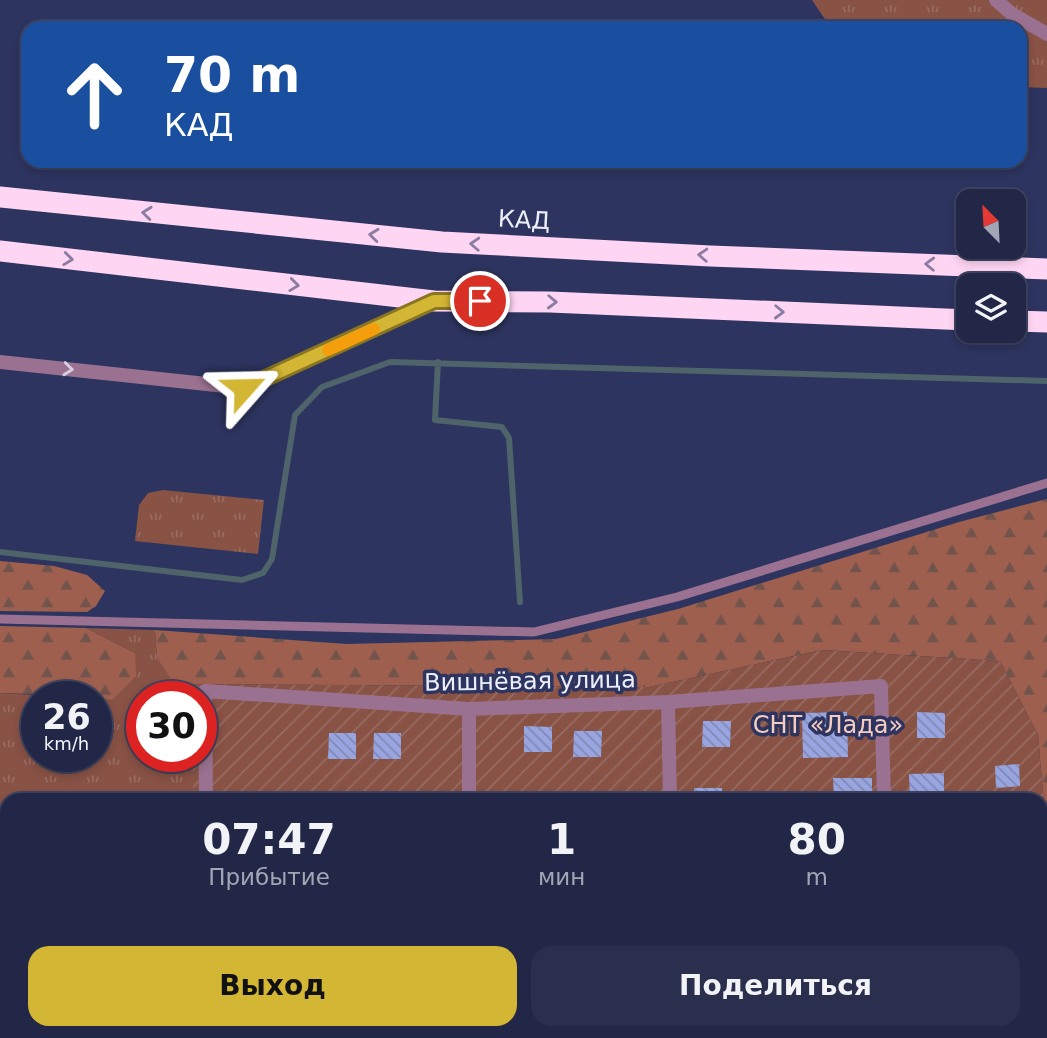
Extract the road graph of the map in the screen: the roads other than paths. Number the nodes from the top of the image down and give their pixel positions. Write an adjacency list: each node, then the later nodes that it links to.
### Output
1 (996, 0): 2 (street)
2 (1024, 21)
3 (1027, 23): 4 (street)
4 (1047, 34)
5 (0, 197): 7 (highway, КАД, one-way to 5)
6 (0, 251): 8 (highway, one-way to 8)
7 (1047, 269)
8 (434, 301): 9 (highway, one-way to 9); 12 (street, one-way to 8)
9 (956, 319)
10 (1026, 321): 11 (highway)
11 (1047, 322)
12 (0, 362)
13 (1047, 483): 14 (lane)
14 (0, 619)
15 (668, 702): 16 (street, Вишнёвая улица); 19 (street); 20 (street, Вишнёвая улица)
16 (469, 709): 17 (street, Вишнёвая улица); 18 (street)
17 (206, 793)
18 (469, 793)
19 (670, 793)
20 (884, 793)

